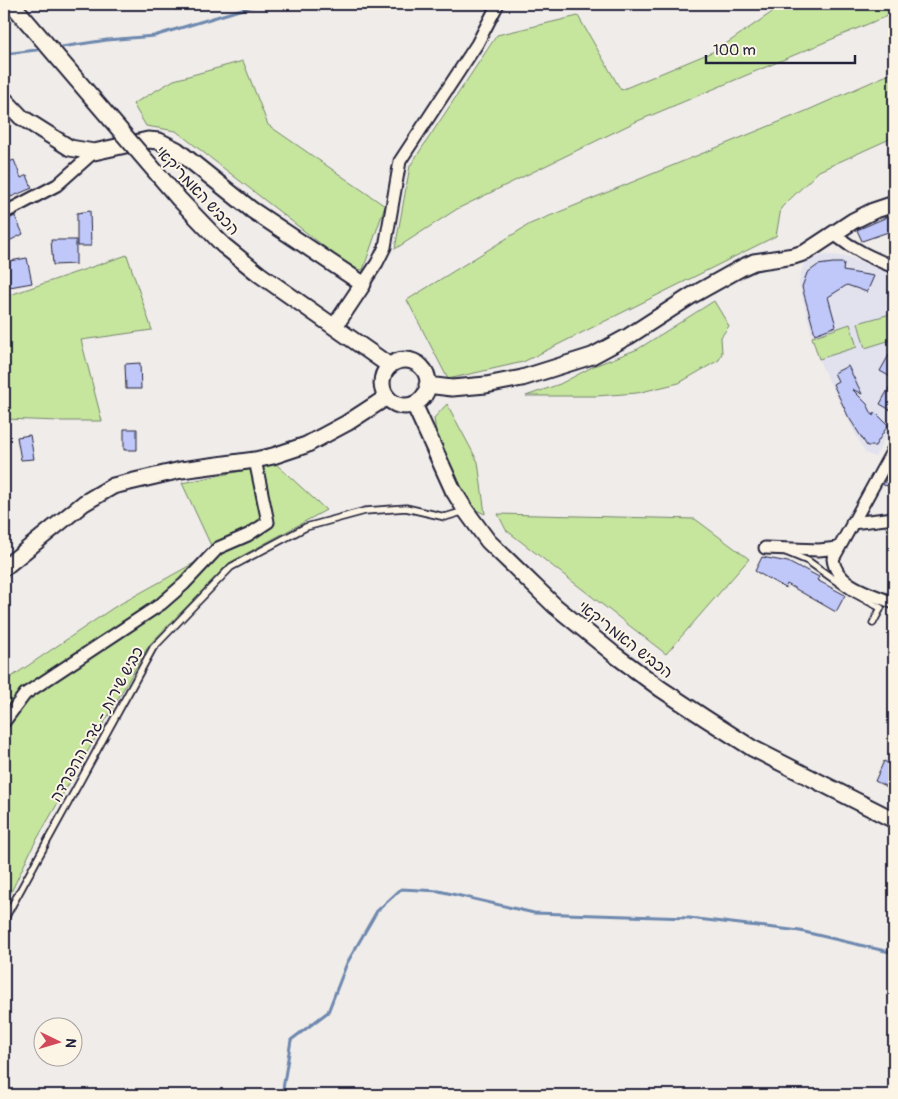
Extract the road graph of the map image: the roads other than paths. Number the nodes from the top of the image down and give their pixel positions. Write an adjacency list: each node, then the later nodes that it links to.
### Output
1 (12, 4): 10 (street, הכביש האמריקאי, bridge)
2 (498, 4): 9 (street)
3 (4, 100): 4 (street)
4 (94, 152): 6 (street); 9 (street)
5 (894, 204): 7 (street)
6 (4, 213)
7 (835, 234): 8 (street); 12 (street)
8 (894, 267)
9 (363, 284): 10 (street)
10 (334, 326): 11 (street, הכביש האמריקאי)
11 (390, 366): 12 (street); 13 (street)
12 (427, 385): 14 (street)
13 (387, 397): 14 (street); 16 (street)
14 (414, 404): 17 (street, הכביש האמריקאי)
15 (894, 448): 19 (street)
16 (255, 460): 23 (street); 26 (street)
17 (466, 510): 27 (street, הכביש האמריקאי); 28 (lane, כביש שירות - גדר ההפרדה)
18 (894, 518): 19 (street)
19 (852, 523): 22 (street)
20 (765, 548): 21 (street)
21 (777, 548): 22 (street); 25 (lane)
22 (838, 548): 24 (street)
23 (4, 568)
24 (894, 603)
25 (874, 623)
26 (4, 722)
27 (894, 820)
28 (4, 920)

